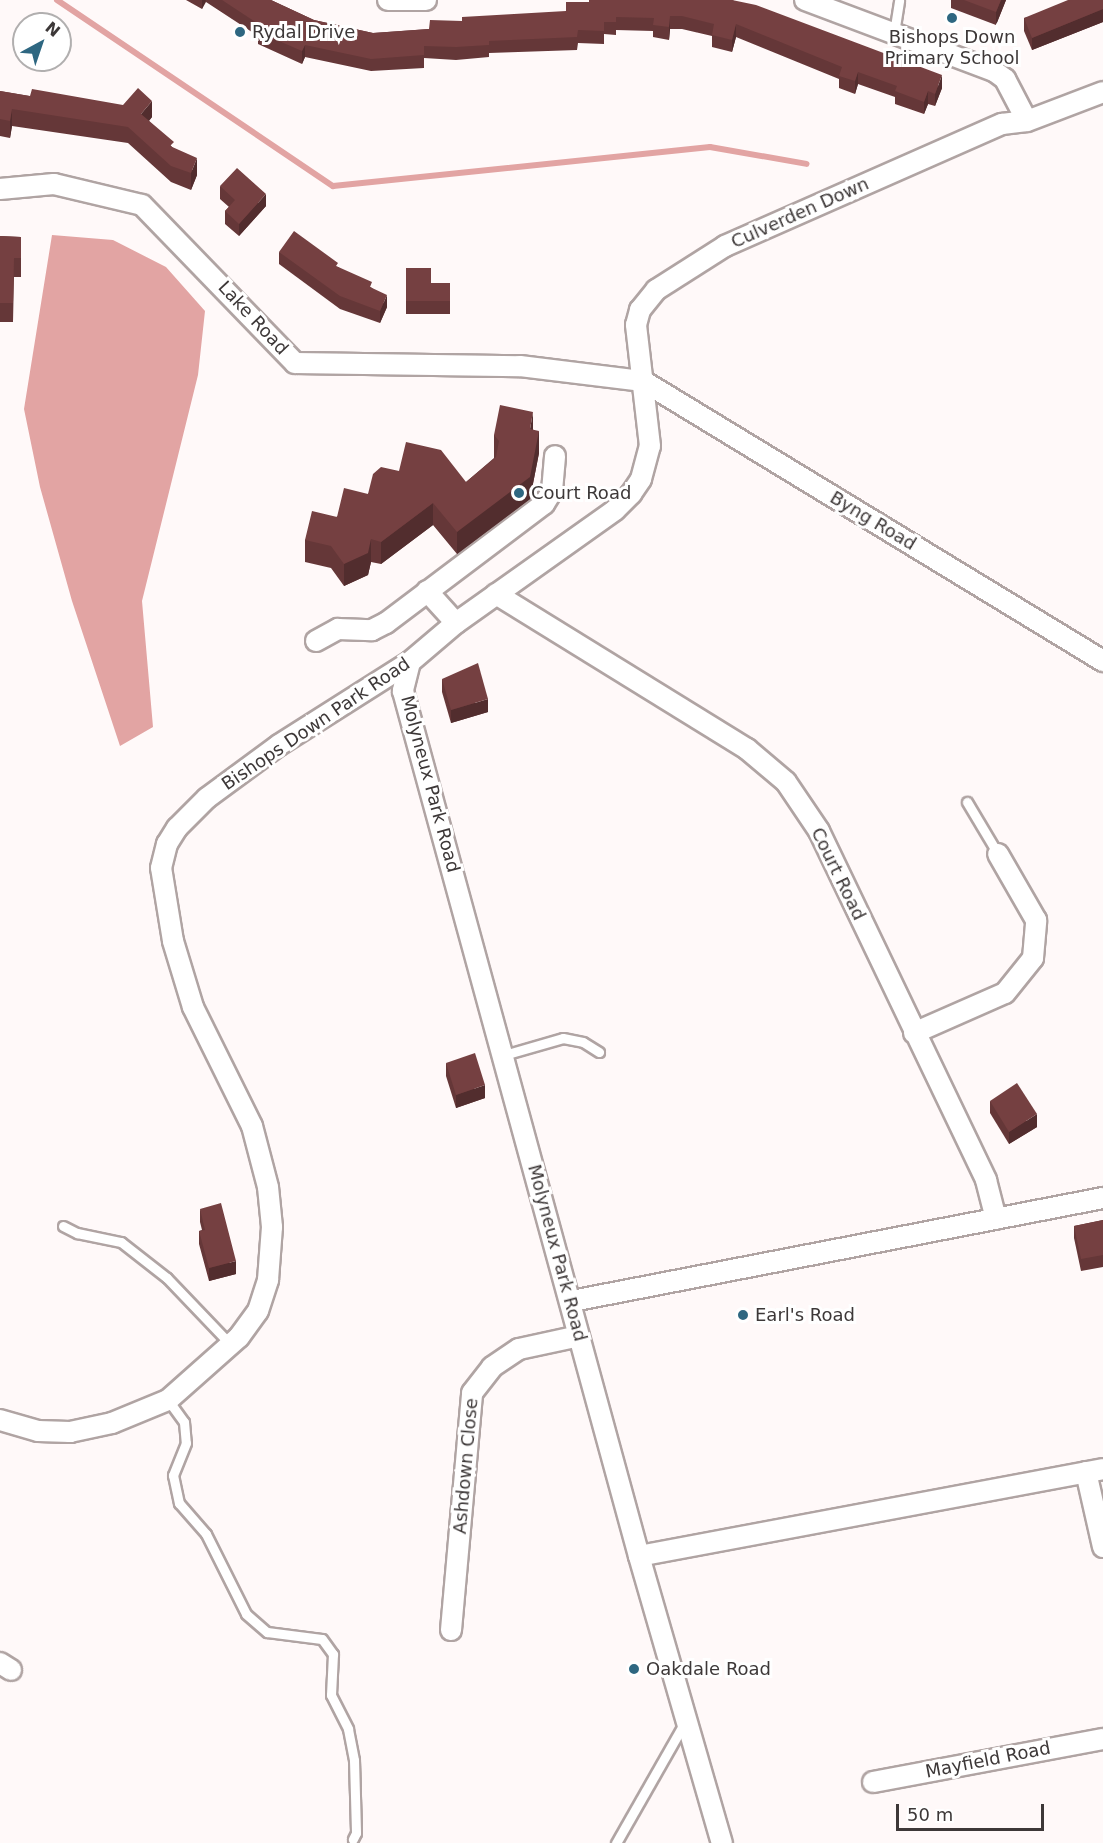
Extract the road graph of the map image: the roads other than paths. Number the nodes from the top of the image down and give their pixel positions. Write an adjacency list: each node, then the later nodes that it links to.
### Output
1 (388, 0): 2 (street)
2 (426, 0)
3 (805, 0): 5 (street)
4 (898, 0): 5 (lane)
5 (894, 33): 7 (street)
6 (1103, 92): 7 (street, Culverden Down)
7 (1028, 121): 9 (street, Culverden Down)
8 (0, 189): 9 (street, Lake Road)
9 (643, 381): 10 (street, Culverden Down); 16 (street, Byng Road)
10 (650, 446): 13 (street, Bishops Down Park Road)
11 (555, 456): 12 (street)
12 (426, 591): 14 (street); 15 (street)
13 (496, 594): 14 (street, Bishops Down Park Road); 20 (street, Court Road)
14 (456, 623): 17 (street, Bishops Down Park Road)
15 (316, 641)
16 (1103, 661)
17 (410, 662): 22 (street, Molyneux Park Road); 28 (street, Bishops Down Park Road)
18 (967, 802): 19 (lane)
19 (998, 854): 20 (street)
20 (914, 1033): 24 (street, Court Road)
21 (599, 1052): 22 (lane)
22 (504, 1055): 26 (street, Molyneux Park Road)
23 (1103, 1198): 24 (street)
24 (996, 1219): 26 (street)
25 (63, 1226): 28 (lane)
26 (572, 1301): 27 (street, Molyneux Park Road)
27 (579, 1336): 33 (street, Molyneux Park Road); 34 (street, Ashdown Close)
28 (231, 1345): 29 (street, Bishops Down Park Road)
29 (168, 1400): 30 (street, Bishops Down Park Road); 38 (lane)
30 (0, 1420)
31 (1094, 1471): 32 (street); 33 (street)
32 (1103, 1547)
33 (639, 1556): 35 (street, Molyneux Park Road)
34 (451, 1630)
35 (687, 1717): 39 (lane); 40 (street, Molyneux Park Road)
36 (1103, 1739): 37 (street, Mayfield Road)
37 (873, 1782)
38 (353, 1839)
39 (616, 1843)
40 (722, 1843)

